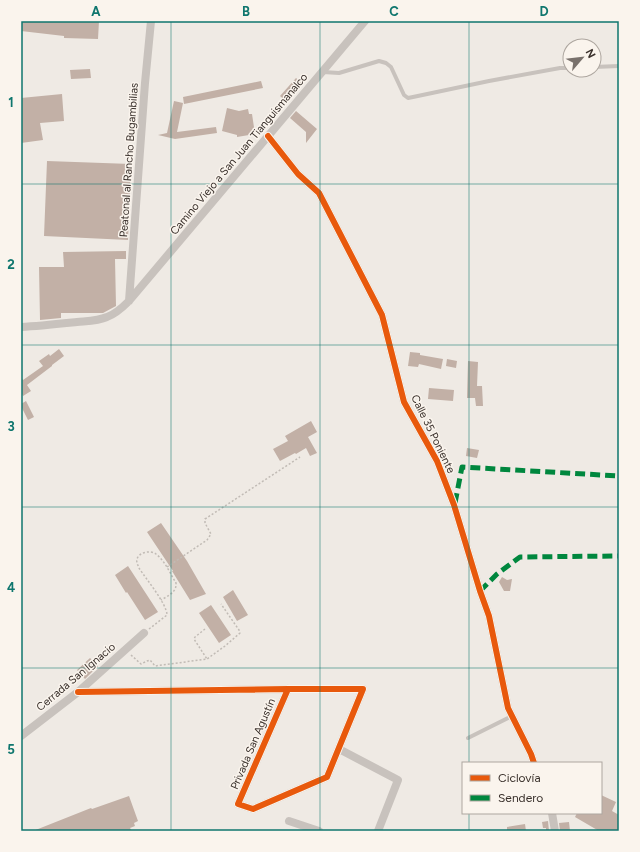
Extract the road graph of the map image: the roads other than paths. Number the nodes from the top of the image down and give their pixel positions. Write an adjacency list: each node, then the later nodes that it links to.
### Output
1 (151, 21): 8 (street, Peatonal al Rancho Bugambilias)
2 (365, 21): 6 (street, Camino Viejo a San Juan Tianguismanalco)
3 (619, 66): 4 (lane)
4 (602, 67)
5 (562, 68): 6 (lane)
6 (322, 72): 7 (street, Camino Viejo a San Juan Tianguismanalco)
7 (268, 136): 8 (street, Camino Viejo a San Juan Tianguismanalco); 13 (street, Calle 35 Poniente)
8 (130, 301): 9 (street, Camino Viejo a San Juan Tianguismanalco)
9 (21, 327)
10 (144, 633): 12 (street, Cerrada San Ignacio)
11 (288, 689): 12 (street, Privada San Agustín); 16 (street, Privada San Agustín); 16 (street, Privada San Agustín)
12 (78, 692): 14 (street, Cerrada San Ignacio)
13 (512, 716): 15 (lane); 17 (street, Calle 35 Poniente)
14 (21, 736)
15 (468, 738)
16 (339, 749): 21 (street)
17 (534, 762)
18 (552, 814): 22 (street)
19 (289, 821): 20 (street)
20 (319, 831)
21 (378, 831)
22 (555, 831)

